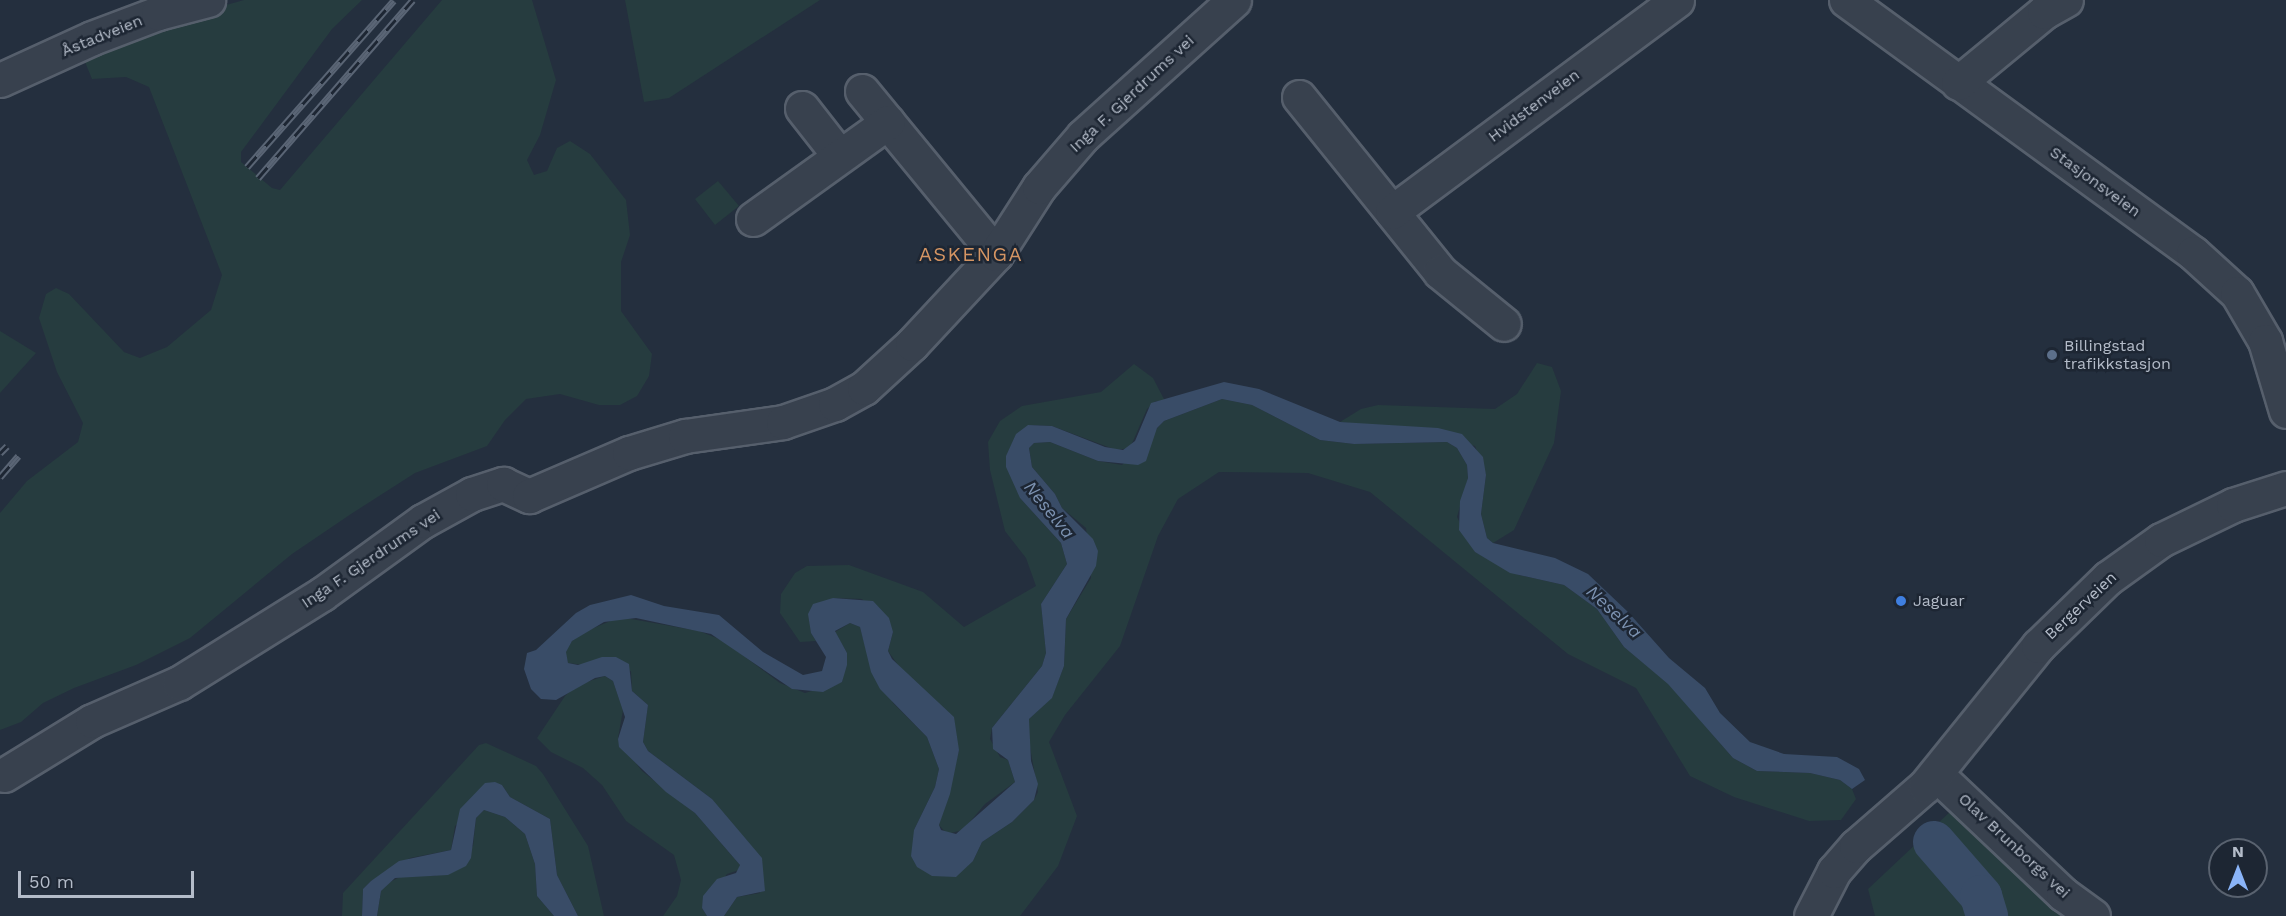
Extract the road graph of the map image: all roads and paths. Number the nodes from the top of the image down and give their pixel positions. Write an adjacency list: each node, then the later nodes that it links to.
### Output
1 (208, 0): 6 (street, Åstadveien)
2 (1234, 0): 15 (street, Inga F. Gjerdrums vei)
3 (1677, 0): 13 (street, Hvidstenveien)
4 (1846, 0): 7 (street, Stasjonsveien)
5 (2066, 0): 7 (street)
6 (0, 80)
7 (1958, 83): 17 (street, Stasjonsveien)
8 (862, 91): 11 (street)
9 (1299, 97): 13 (street)
10 (802, 108): 12 (street)
11 (888, 122): 12 (street); 15 (street)
12 (838, 154): 14 (street)
13 (1392, 212): 16 (street)
14 (753, 219)
15 (996, 254): 19 (street, Inga F. Gjerdrums vei)
16 (1504, 324)
17 (2286, 411)
18 (2286, 488): 20 (street, Bergerveien)
19 (4, 774)
20 (1931, 780): 21 (street, Bergerveien); 22 (street, Olav Brunborgs vei)
21 (1811, 916)
22 (2093, 916)

